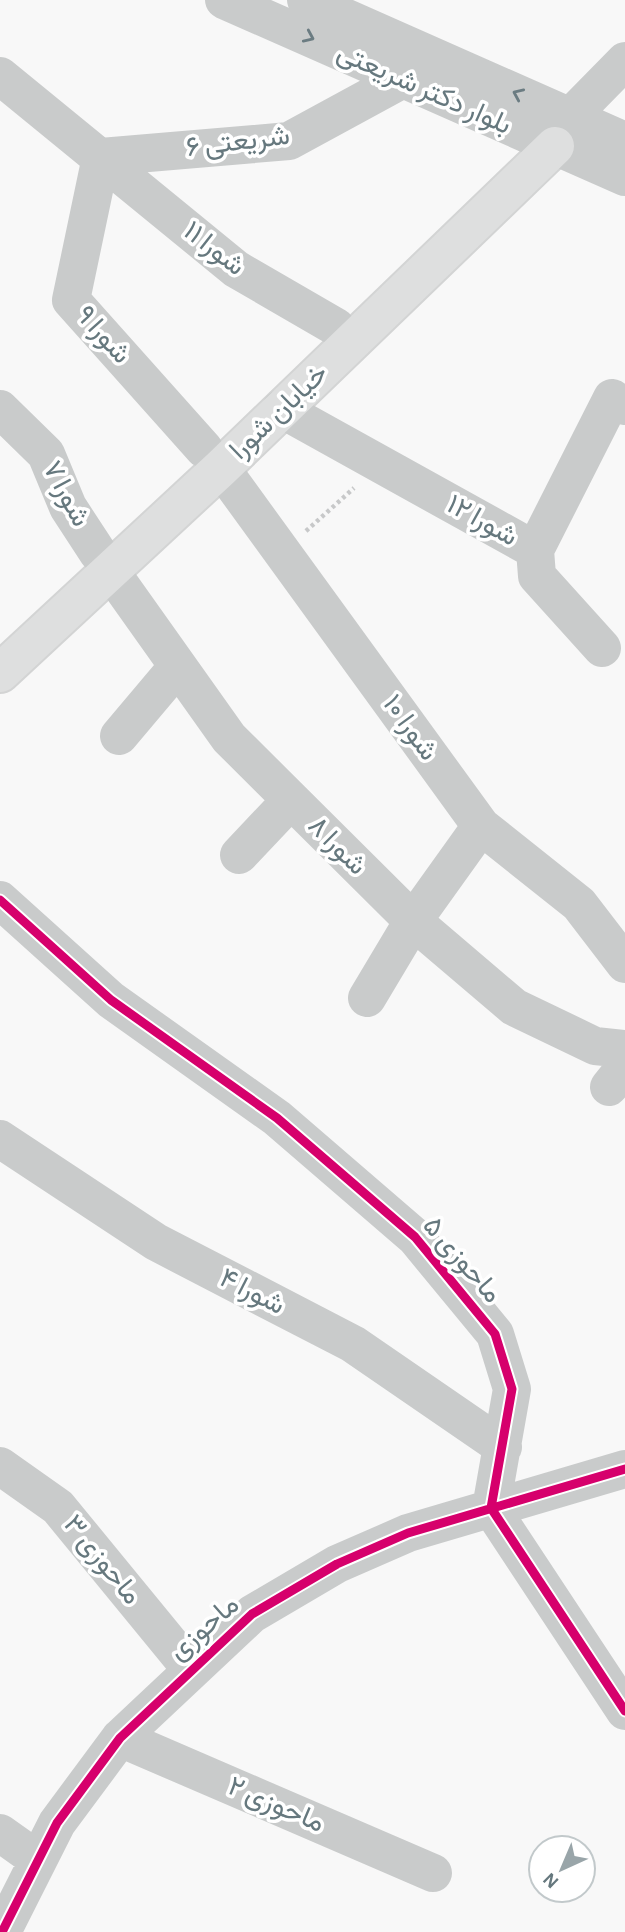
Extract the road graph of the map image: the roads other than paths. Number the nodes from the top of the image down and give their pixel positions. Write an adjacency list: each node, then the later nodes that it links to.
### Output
1 (224, 0): 3 (street, بلوار دکتر شریعتی)
2 (306, 0): 4 (street, بلوار دکتر شریعتی)
3 (276, 10): 7 (street, بلوار دکتر شریعتی, one-way to 7)
4 (379, 17): 8 (street, بلوار دکتر شریعتی, one-way to 4)
5 (625, 61): 8 (street)
6 (0, 76): 10 (street, شورا ۱۱)
7 (403, 79): 8 (street, بلوار دکتر شریعتی); 10 (street, شریعتی ۶)
8 (552, 133): 9 (street, بلوار دکتر شریعتی); 11 (street, بلوار دکتر شریعتی); 12 (main road, خیابان شورا); 15 (main road, خیابان شورا)
9 (625, 141)
10 (101, 156): 12 (street, شورا ۱۱); 16 (street, شورا ۹)
11 (625, 177)
12 (336, 327): 16 (main road, خیابان شورا)
13 (619, 402): 17 (street, شورا ۱۲)
14 (0, 409): 18 (street, شورا ۷)
15 (281, 409): 16 (main road, خیابان شورا); 17 (street, شورا ۱۲)
16 (212, 459): 18 (main road, خیابان شورا); 25 (street, شورا ۱۰)
17 (535, 550): 20 (street)
18 (104, 561): 19 (main road, خیابان شورا); 21 (street, شورا ۸); 22 (main road, خیابان شورا)
19 (0, 644)
20 (602, 648)
21 (178, 666): 23 (street); 24 (street, شورا ۸)
22 (0, 673)
23 (119, 736)
24 (291, 800): 26 (street); 28 (street, شورا ۸)
25 (481, 826): 28 (street); 29 (street, شورا ۱۰)
26 (239, 855)
27 (0, 900): 33 (street, ماحوزی ۵)
28 (413, 921): 30 (street); 31 (street, شورا ۸)
29 (625, 964)
30 (367, 998)
31 (625, 1049)
32 (5, 1152): 33 (street, شورا ۴)
33 (503, 1447): 36 (street, ماحوزی ۵)
34 (0, 1466): 37 (street, ماحوزی ۳)
35 (625, 1469): 36 (street, ماحوزی)
36 (491, 1508): 37 (street, ماحوزی); 38 (street)
37 (190, 1668): 39 (street, ماحوزی)
38 (625, 1711)
39 (120, 1738): 41 (street, ماحوزی); 42 (street, ماحوزی ۲)
40 (0, 1833): 41 (street)
41 (38, 1860): 43 (street, ماحوزی)
42 (433, 1872)
43 (2, 1932)

